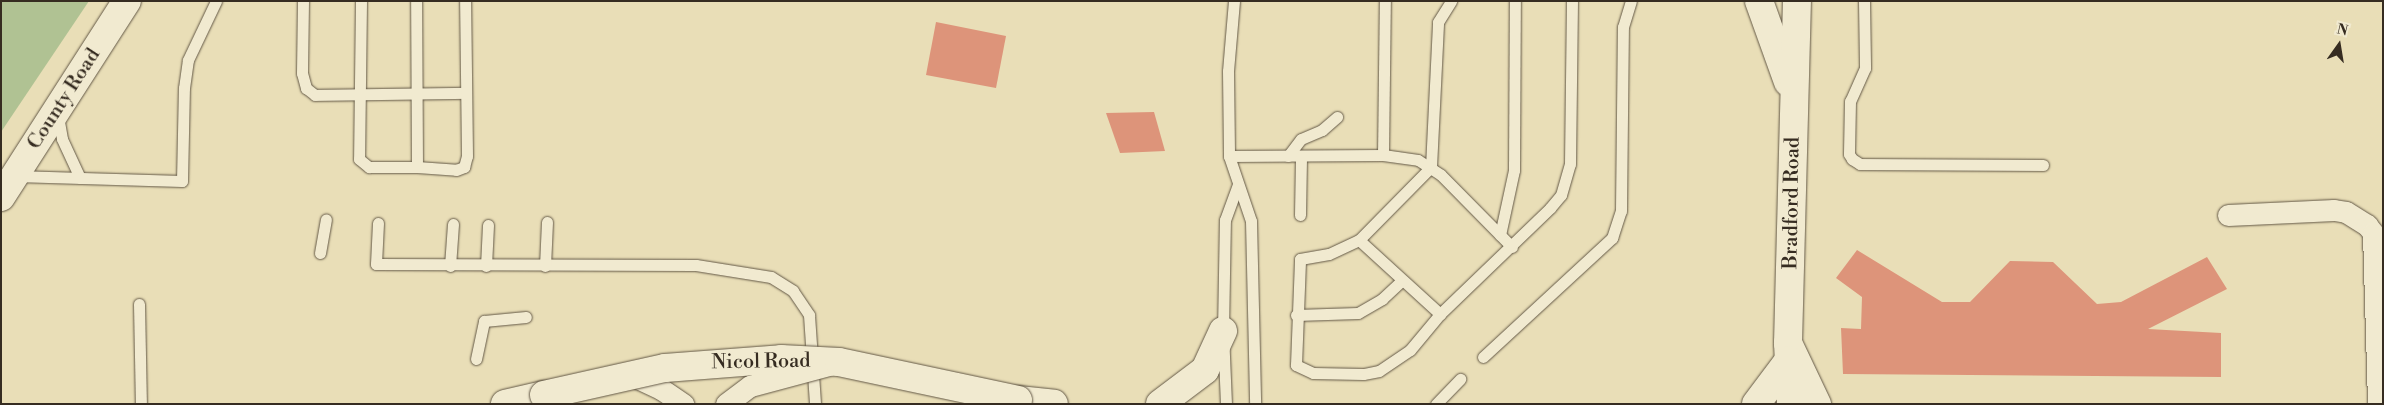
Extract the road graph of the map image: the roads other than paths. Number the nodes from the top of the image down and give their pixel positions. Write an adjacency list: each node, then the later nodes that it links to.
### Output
1 (127, 1): 20 (main road, County Road)
2 (216, 1): 29 (lane)
3 (303, 1): 18 (lane)
4 (361, 1): 18 (lane)
5 (416, 1): 17 (lane)
6 (465, 1): 16 (lane)
7 (1234, 1): 23 (lane)
8 (1385, 1): 22 (lane)
9 (1451, 1): 28 (lane)
10 (1515, 1): 39 (lane)
11 (1572, 1): 41 (lane)
12 (1631, 1): 53 (lane)
13 (1759, 1): 19 (main road)
14 (1797, 1): 19 (main road, Bradford Road)
15 (1864, 1): 26 (lane)
16 (466, 93): 17 (lane); 27 (lane)
17 (416, 94): 18 (lane); 27 (lane)
18 (360, 95): 27 (lane)
19 (1794, 100): 52 (main road, Bradford Road)
20 (57, 110): 29 (lane); 31 (main road, County Road)
21 (1337, 116): 24 (lane)
22 (1383, 155): 25 (lane); 28 (lane)
23 (1230, 156): 24 (lane); 30 (lane)
24 (1288, 156): 25 (lane)
25 (1300, 156): 32 (lane)
26 (2043, 165)
27 (418, 167)
28 (1431, 167): 39 (lane); 40 (lane)
29 (80, 178): 31 (lane)
30 (1238, 184): 51 (lane); 67 (lane)
31 (8, 187)
32 (1300, 215)
33 (2228, 215): 72 (street)
34 (326, 220): 42 (lane)
35 (546, 222): 45 (lane)
36 (378, 223): 43 (lane)
37 (453, 224): 43 (lane)
38 (488, 225): 44 (lane)
39 (1500, 235): 41 (lane)
40 (1359, 240): 46 (lane); 49 (lane)
41 (1512, 246): 48 (lane)
42 (320, 253)
43 (450, 266): 44 (lane)
44 (486, 266): 45 (lane)
45 (545, 266): 63 (lane)
46 (1401, 281): 48 (lane); 49 (lane)
47 (139, 304): 59 (lane)
48 (1440, 314): 49 (lane)
49 (1296, 315)
50 (526, 316): 54 (lane)
51 (1223, 331): 65 (main road); 66 (lane)
52 (1789, 352): 69 (main road); 70 (main road, Bradford Road); 71 (main road)
53 (1483, 357)
54 (476, 359)
55 (839, 362): 56 (main road, Nicol Road, bridge); 58 (main road, Nicol Road, bridge); 62 (street, bridge)
56 (631, 375): 60 (main road, Nicol Road, bridge); 61 (street)
57 (1460, 379): 68 (lane)
58 (1024, 402): 64 (main road, Nicol Road)
59 (141, 404)
60 (505, 404)
61 (683, 404)
62 (726, 404)
63 (815, 404)
64 (1054, 404)
65 (1160, 404)
66 (1226, 404)
67 (1256, 404)
68 (1436, 404)
69 (1756, 404)
70 (1791, 404)
71 (1817, 404)
72 (2378, 404)

